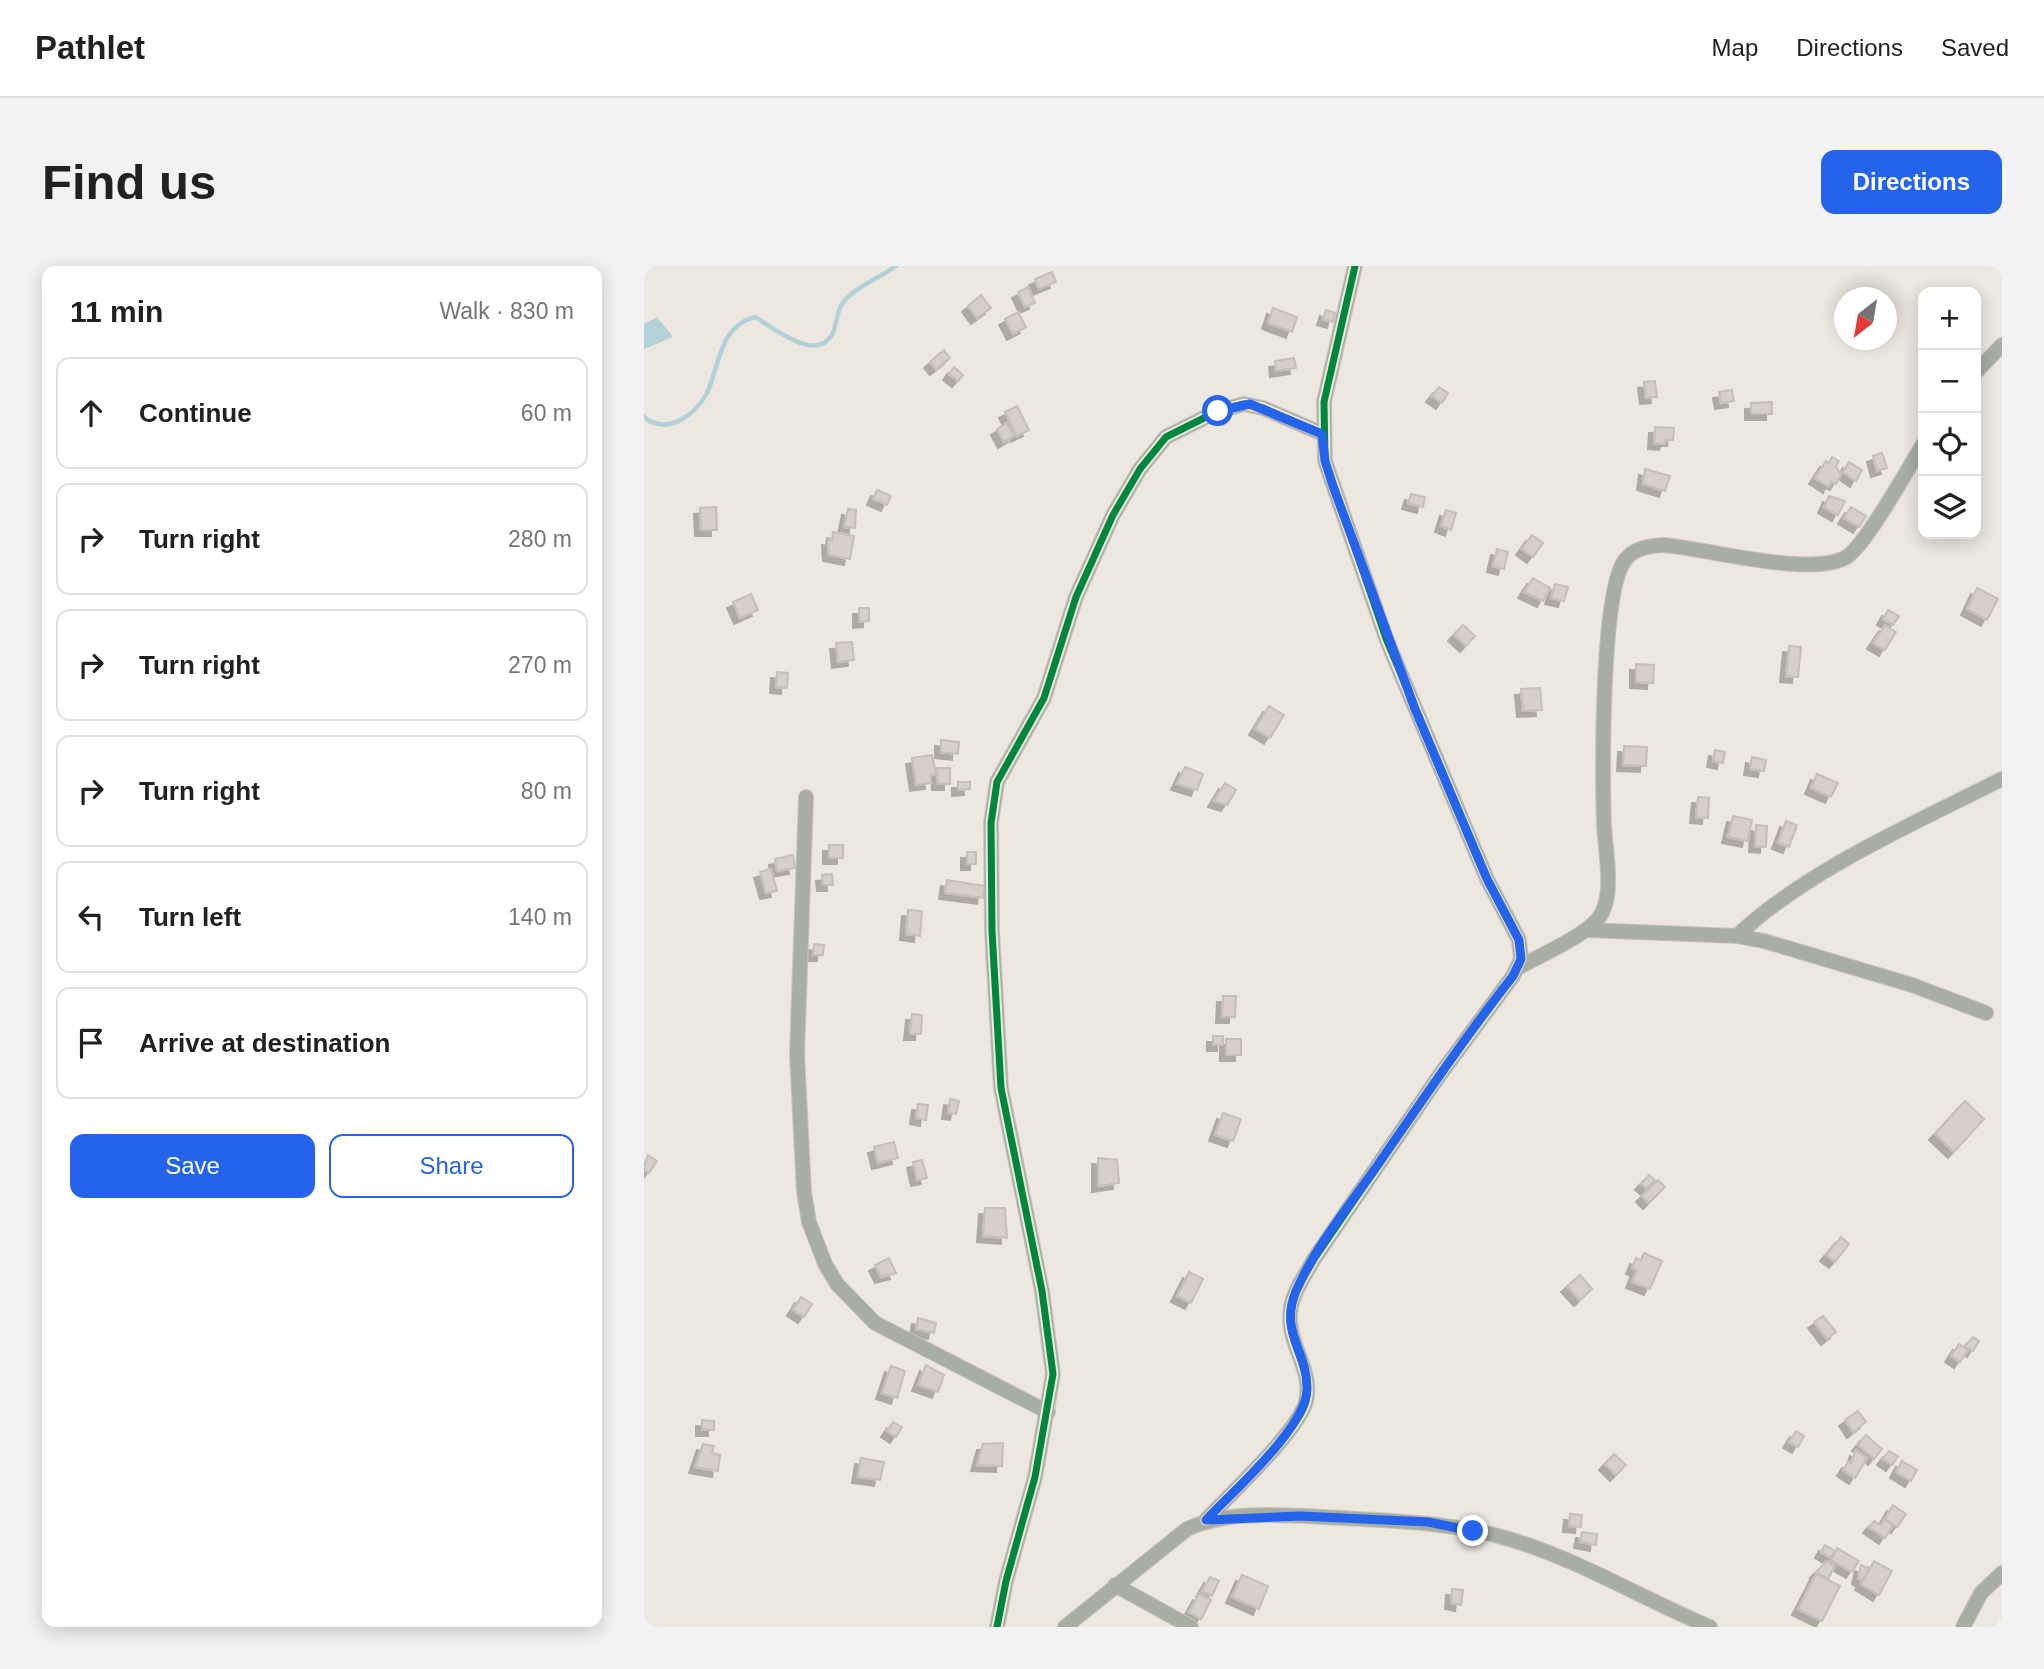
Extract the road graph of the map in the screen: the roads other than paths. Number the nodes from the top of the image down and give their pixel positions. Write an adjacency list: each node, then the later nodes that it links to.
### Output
1 (1355, 266): 4 (street)
2 (2002, 345): 3 (street)
3 (1981, 367)
4 (1322, 434): 10 (street); 12 (street)
5 (1918, 452): 8 (street)
6 (2002, 779): 9 (street)
7 (806, 797): 12 (street)
8 (1587, 930): 9 (street); 10 (street)
9 (1737, 936): 11 (street)
10 (1518, 968): 13 (street)
11 (1986, 1013)
12 (1048, 1412): 16 (street)
13 (1206, 1520): 15 (street); 19 (street)
14 (2002, 1573): 20 (street)
15 (1115, 1585): 17 (street); 18 (street)
16 (997, 1627)
17 (1065, 1627)
18 (1191, 1627)
19 (1710, 1627)
20 (1963, 1627)

